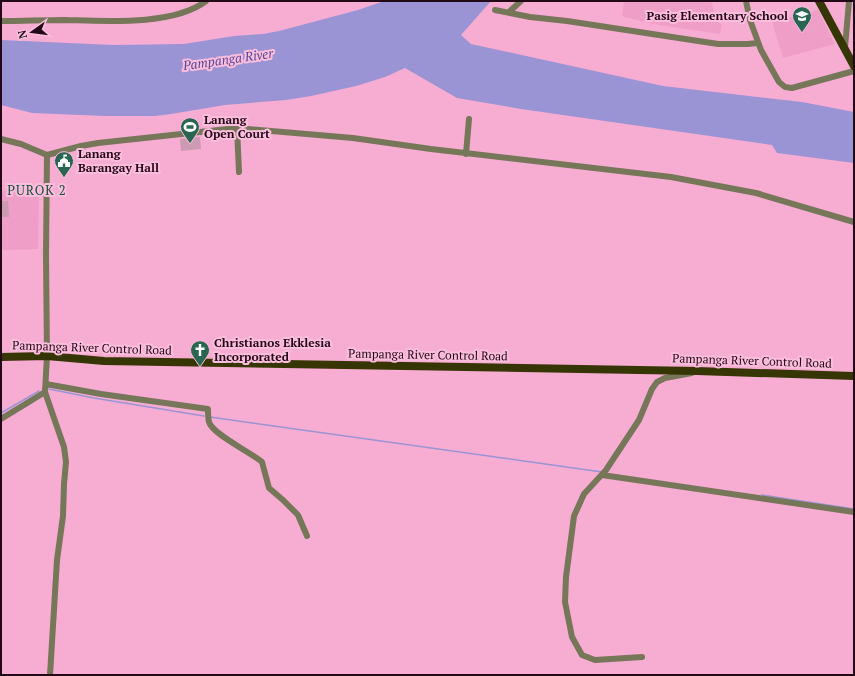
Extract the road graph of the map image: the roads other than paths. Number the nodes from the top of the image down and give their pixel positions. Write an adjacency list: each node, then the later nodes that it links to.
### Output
1 (206, 1): 8 (street)
2 (521, 1): 7 (street)
3 (746, 1): 9 (street)
4 (819, 1): 10 (main road)
5 (849, 1): 10 (street)
6 (495, 10): 7 (street)
7 (509, 12): 9 (street)
8 (1, 21)
9 (757, 43): 12 (street)
10 (845, 48): 11 (main road)
11 (854, 66)
12 (854, 70)
13 (469, 119): 16 (street)
14 (237, 128): 16 (street); 17 (street); 18 (street)
15 (1, 139): 17 (street)
16 (466, 154): 19 (street)
17 (48, 155): 20 (street)
18 (239, 172)
19 (854, 222)
20 (47, 356): 21 (main road, Pampanga River Control Road); 22 (main road, Pampanga River Control Road); 24 (street)
21 (1, 357)
22 (697, 371): 23 (main road, Pampanga River Control Road); 27 (street)
23 (854, 376)
24 (46, 384): 25 (street); 29 (street)
25 (45, 392): 26 (street); 31 (street)
26 (1, 419)
27 (604, 473): 28 (street); 30 (street)
28 (854, 512)
29 (307, 536)
30 (642, 657)
31 (50, 675)

